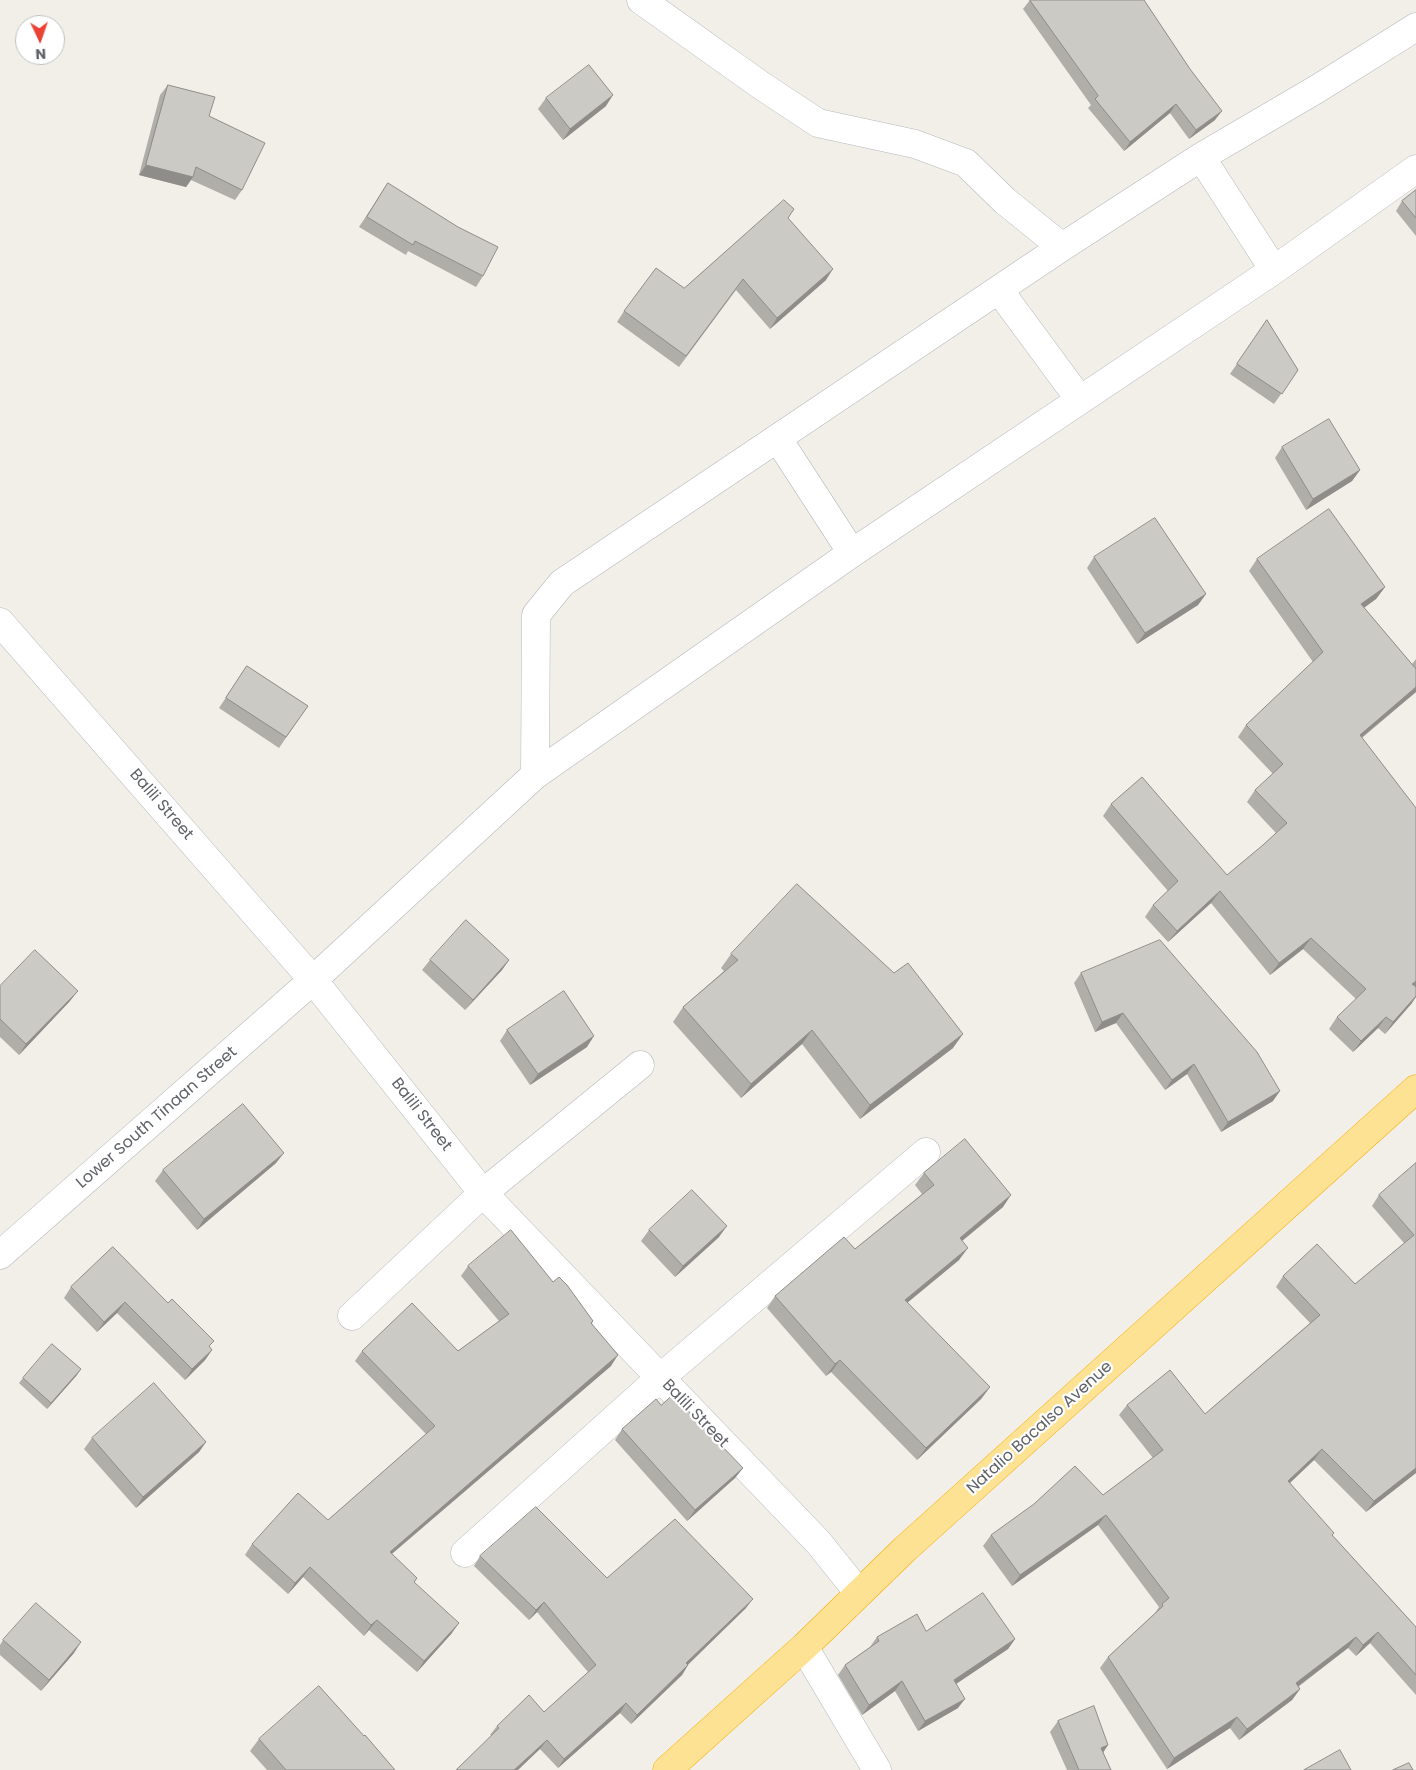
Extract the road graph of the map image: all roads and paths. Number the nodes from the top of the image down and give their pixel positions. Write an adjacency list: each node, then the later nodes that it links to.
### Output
1 (641, 0): 5 (street)
2 (1416, 28): 3 (street)
3 (1201, 157): 5 (street); 6 (street)
4 (1416, 169): 6 (street, Lower South Tinaan Street)
5 (1062, 247): 7 (street)
6 (1274, 270): 8 (street, Lower South Tinaan Street)
7 (999, 290): 8 (street); 9 (street)
8 (1080, 400): 10 (street, Lower South Tinaan Street)
9 (778, 439): 10 (street); 12 (street)
10 (852, 553): 12 (street, Lower South Tinaan Street)
11 (0, 622): 13 (street, Balili Street)
12 (535, 775): 13 (street, Lower South Tinaan Street)
13 (313, 980): 17 (street, Balili Street); 18 (street, Lower South Tinaan Street)
14 (640, 1065): 17 (street)
15 (1416, 1089): 22 (highway, Natalio Bacalso Avenue)
16 (926, 1152): 20 (street)
17 (483, 1193): 19 (street); 20 (street, Balili Street)
18 (0, 1255)
19 (352, 1316)
20 (660, 1378): 21 (street); 22 (street, Balili Street)
21 (465, 1553)
22 (859, 1593): 23 (highway, Natalio Bacalso Avenue)
23 (804, 1647): 24 (highway, Natalio Bacalso Avenue); 25 (street)
24 (667, 1770)
25 (877, 1770)

